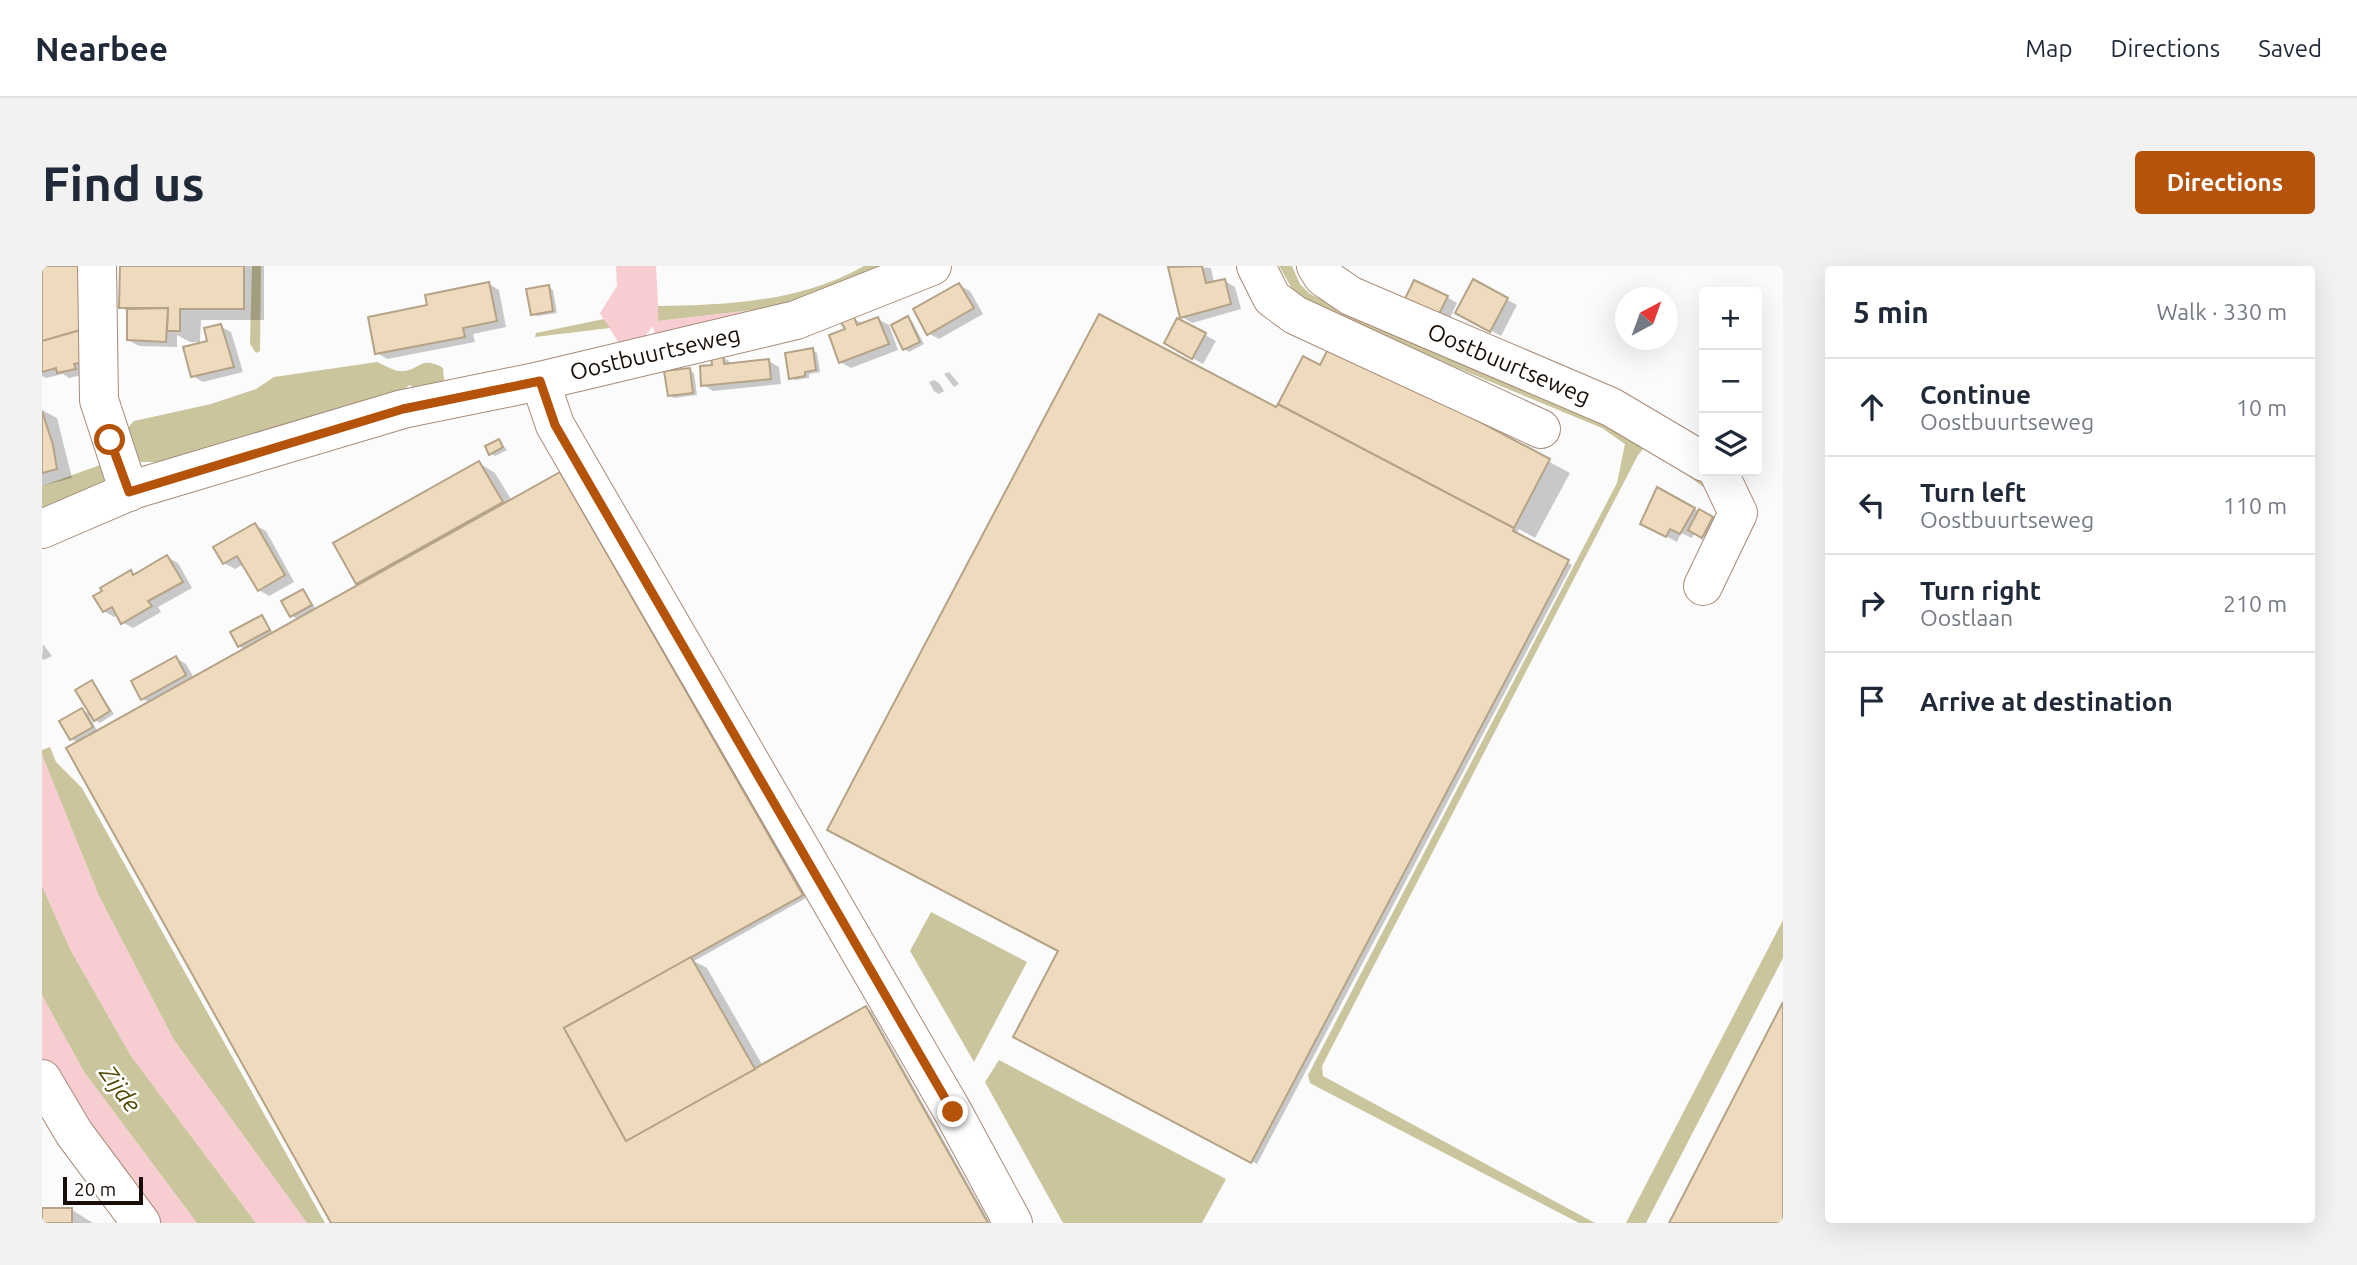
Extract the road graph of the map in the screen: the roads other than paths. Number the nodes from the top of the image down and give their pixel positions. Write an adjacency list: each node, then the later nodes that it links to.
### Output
1 (97, 266): 9 (street)
2 (932, 266): 5 (street, Oostbuurtseweg)
3 (1256, 266): 6 (street, Oostbuurtseweg)
4 (1316, 266): 7 (street, Oostbuurtseweg)
5 (540, 381): 9 (street, Oostbuurtseweg); 14 (street)
6 (1541, 429)
7 (1699, 459)
8 (1720, 476): 11 (street)
9 (129, 492): 10 (street, Oostbuurtseweg)
10 (42, 529)
11 (1703, 586)
12 (42, 1079): 13 (street)
13 (141, 1223)
14 (1013, 1223)

